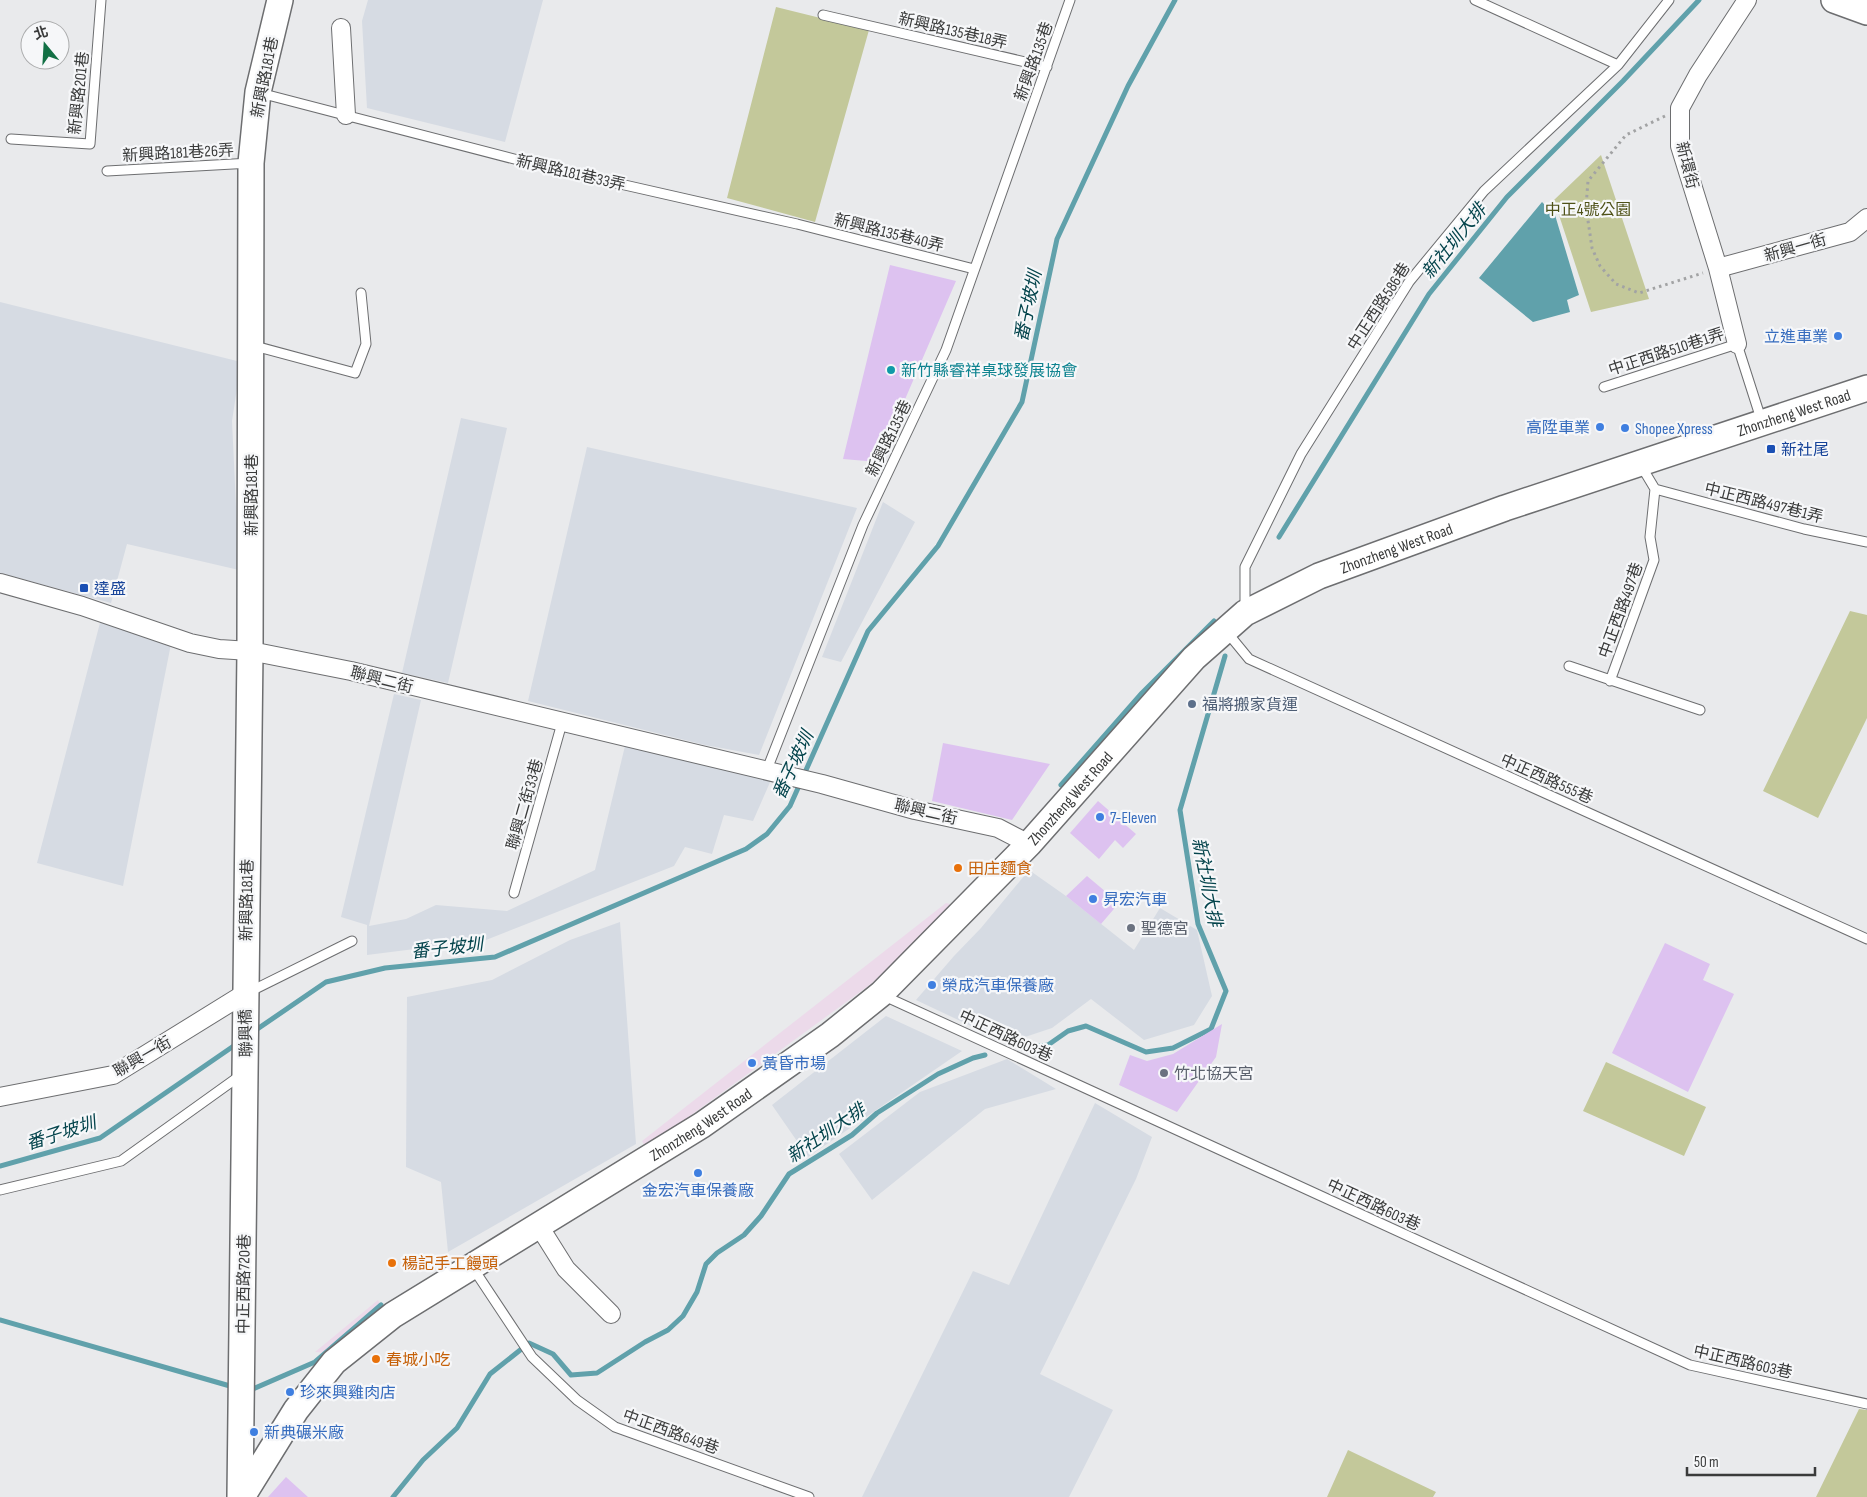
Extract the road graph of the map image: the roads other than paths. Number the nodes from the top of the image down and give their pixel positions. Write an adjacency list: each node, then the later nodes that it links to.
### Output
1 (101, 0): 15 (lane, 新興路201巷)
2 (280, 0): 13 (main road, 新興路181巷)
3 (1070, 0): 12 (lane, 新興路135巷)
4 (1475, 0): 11 (lane)
5 (1669, 0): 11 (lane, 中正西路586巷)
6 (1747, 0): 20 (street, 新環街)
7 (1837, 1): 8 (main road)
8 (1867, 12)
9 (823, 15): 12 (lane, 新興路135巷18弄)
10 (341, 28): 14 (street)
11 (1618, 65): 32 (lane, 中正西路586巷)
12 (1046, 67): 21 (lane, 新興路135巷)
13 (258, 92): 14 (lane, 新興路181巷33弄); 16 (main road, 新興路181巷)
14 (346, 115): 19 (lane, 新興路181巷33弄)
15 (11, 139)
16 (251, 163): 17 (lane, 新興路181巷26弄); 24 (main road, 新興路181巷)
17 (107, 171)
18 (1867, 218): 20 (street, 新興一街)
19 (797, 224): 21 (lane, 新興路135巷40弄)
20 (1718, 268): 23 (street, 新環街)
21 (974, 269): 39 (lane, 新興路135巷)
22 (361, 293): 24 (lane)
23 (1737, 344): 25 (lane, 中正西路510巷1弄); 27 (lane)
24 (251, 345): 34 (main road, 新興路181巷)
25 (1604, 386)
26 (1867, 388): 27 (main road, Zhonzheng West Road)
27 (1762, 422): 28 (main road, Zhonzheng West Road)
28 (1639, 464): 29 (lane); 32 (main road, Zhonzheng West Road)
29 (1655, 489): 30 (lane, 中正西路497巷1弄); 36 (lane, 中正西路497巷)
30 (1867, 542)
31 (0, 583): 34 (street, 聯興二街)
32 (1245, 613): 33 (main road, Zhonzheng West Road)
33 (1225, 630): 40 (main road, Zhonzheng West Road); 42 (lane, 中正西路555巷)
34 (250, 651): 38 (street, 聯興二街); 44 (main road, 新興路181巷)
35 (1569, 666): 36 (lane)
36 (1610, 682): 37 (lane)
37 (1700, 710)
38 (562, 723): 39 (street, 聯興二街); 41 (lane, 聯興二街33巷)
39 (766, 773): 40 (street, 聯興二街)
40 (1029, 844): 45 (main road, Zhonzheng West Road)
41 (514, 893)
42 (1867, 939)
43 (352, 941): 44 (lane)
44 (244, 994): 46 (main road, 聯興橋); 47 (street, 聯興一街)
45 (880, 994): 49 (main road, Zhonzheng West Road); 52 (lane, 中正西路603巷)
46 (246, 1072): 48 (lane); 53 (main road, 中正西路720巷)
47 (0, 1097)
48 (0, 1190)
49 (539, 1226): 50 (main road, Zhonzheng West Road); 51 (street)
50 (472, 1266): 53 (main road, Zhonzheng West Road); 54 (lane, 中正西路649巷)
51 (611, 1314)
52 (1867, 1404)
53 (241, 1497)
54 (809, 1497)

